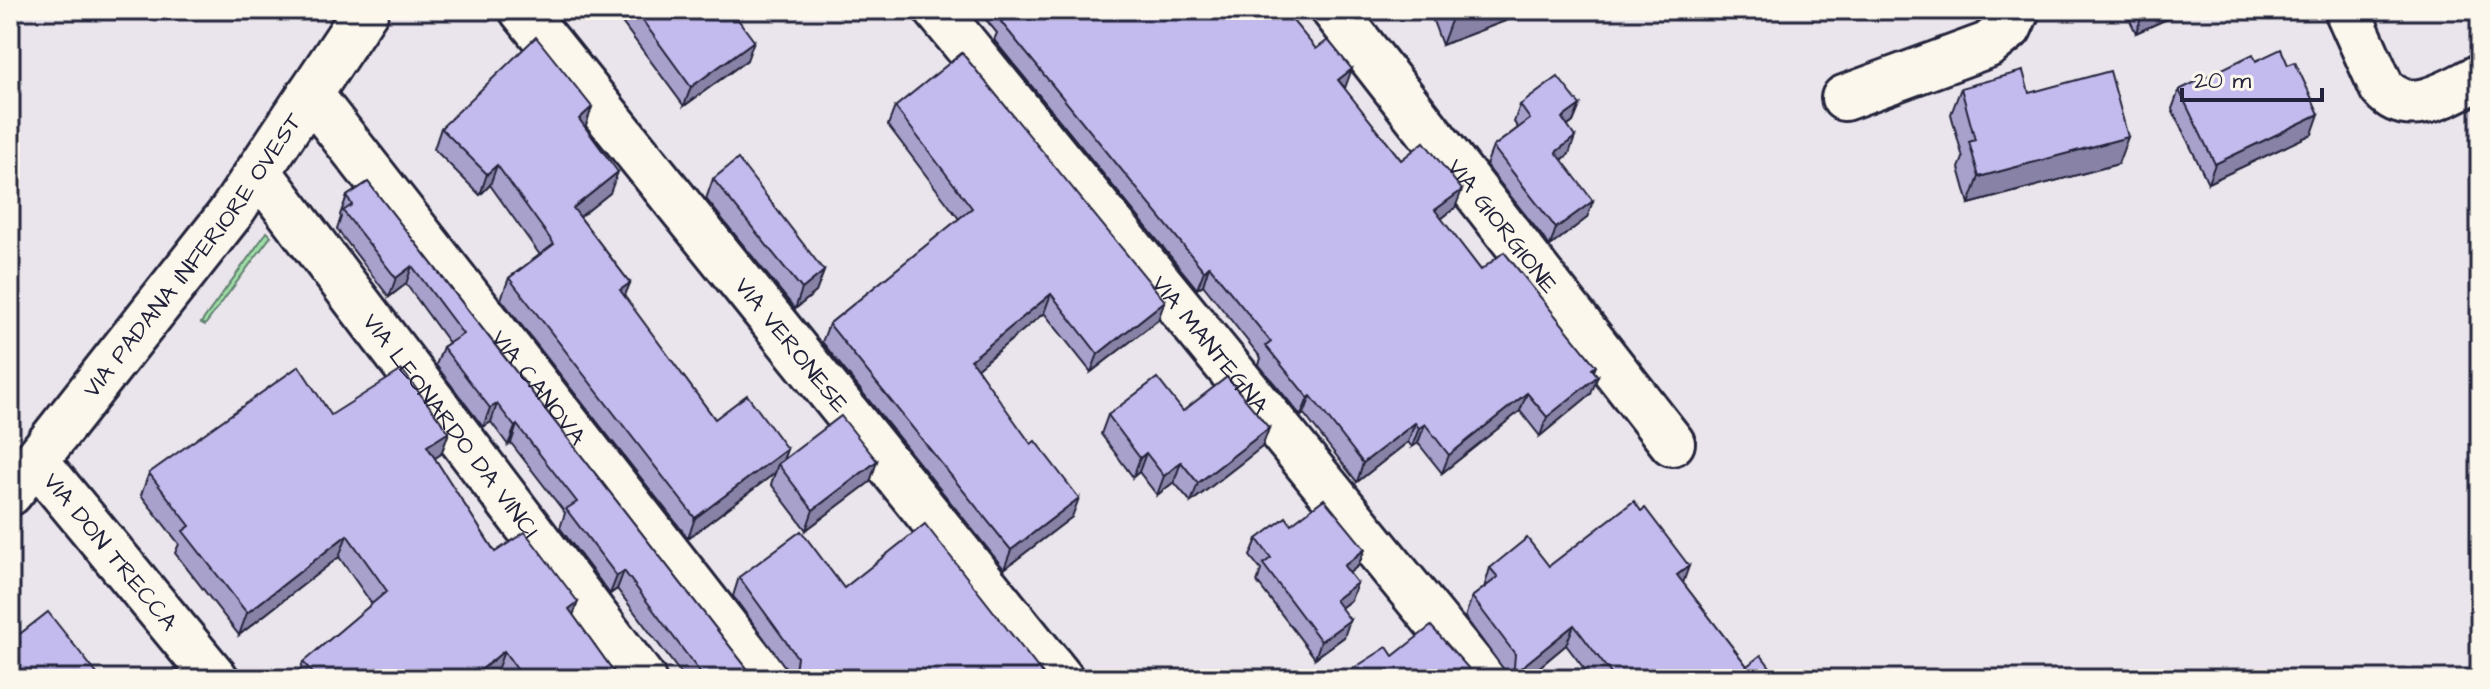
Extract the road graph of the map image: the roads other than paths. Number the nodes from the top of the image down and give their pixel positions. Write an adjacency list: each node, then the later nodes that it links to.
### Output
1 (366, 10): 8 (street, VIA PADANA INFERIORE OVEST)
2 (522, 10): 16 (street, VIA VERONESE)
3 (937, 10): 17 (street, VIA MANTEGNA)
4 (1334, 10): 11 (street, VIA GIORGIONE)
5 (2017, 10): 9 (street)
6 (2347, 10): 7 (street)
7 (2480, 77)
8 (310, 94): 10 (street, VIA PADANA INFERIORE OVEST); 15 (street, VIA CANOVA)
9 (1844, 98)
10 (259, 172): 12 (street, VIA PADANA INFERIORE OVEST); 14 (street, VIA LEONARDO DA VINCI)
11 (1672, 443)
12 (19, 467): 13 (street, VIA DON TRECCA)
13 (216, 679)
14 (643, 679)
15 (766, 679)
16 (1061, 679)
17 (1483, 679)

